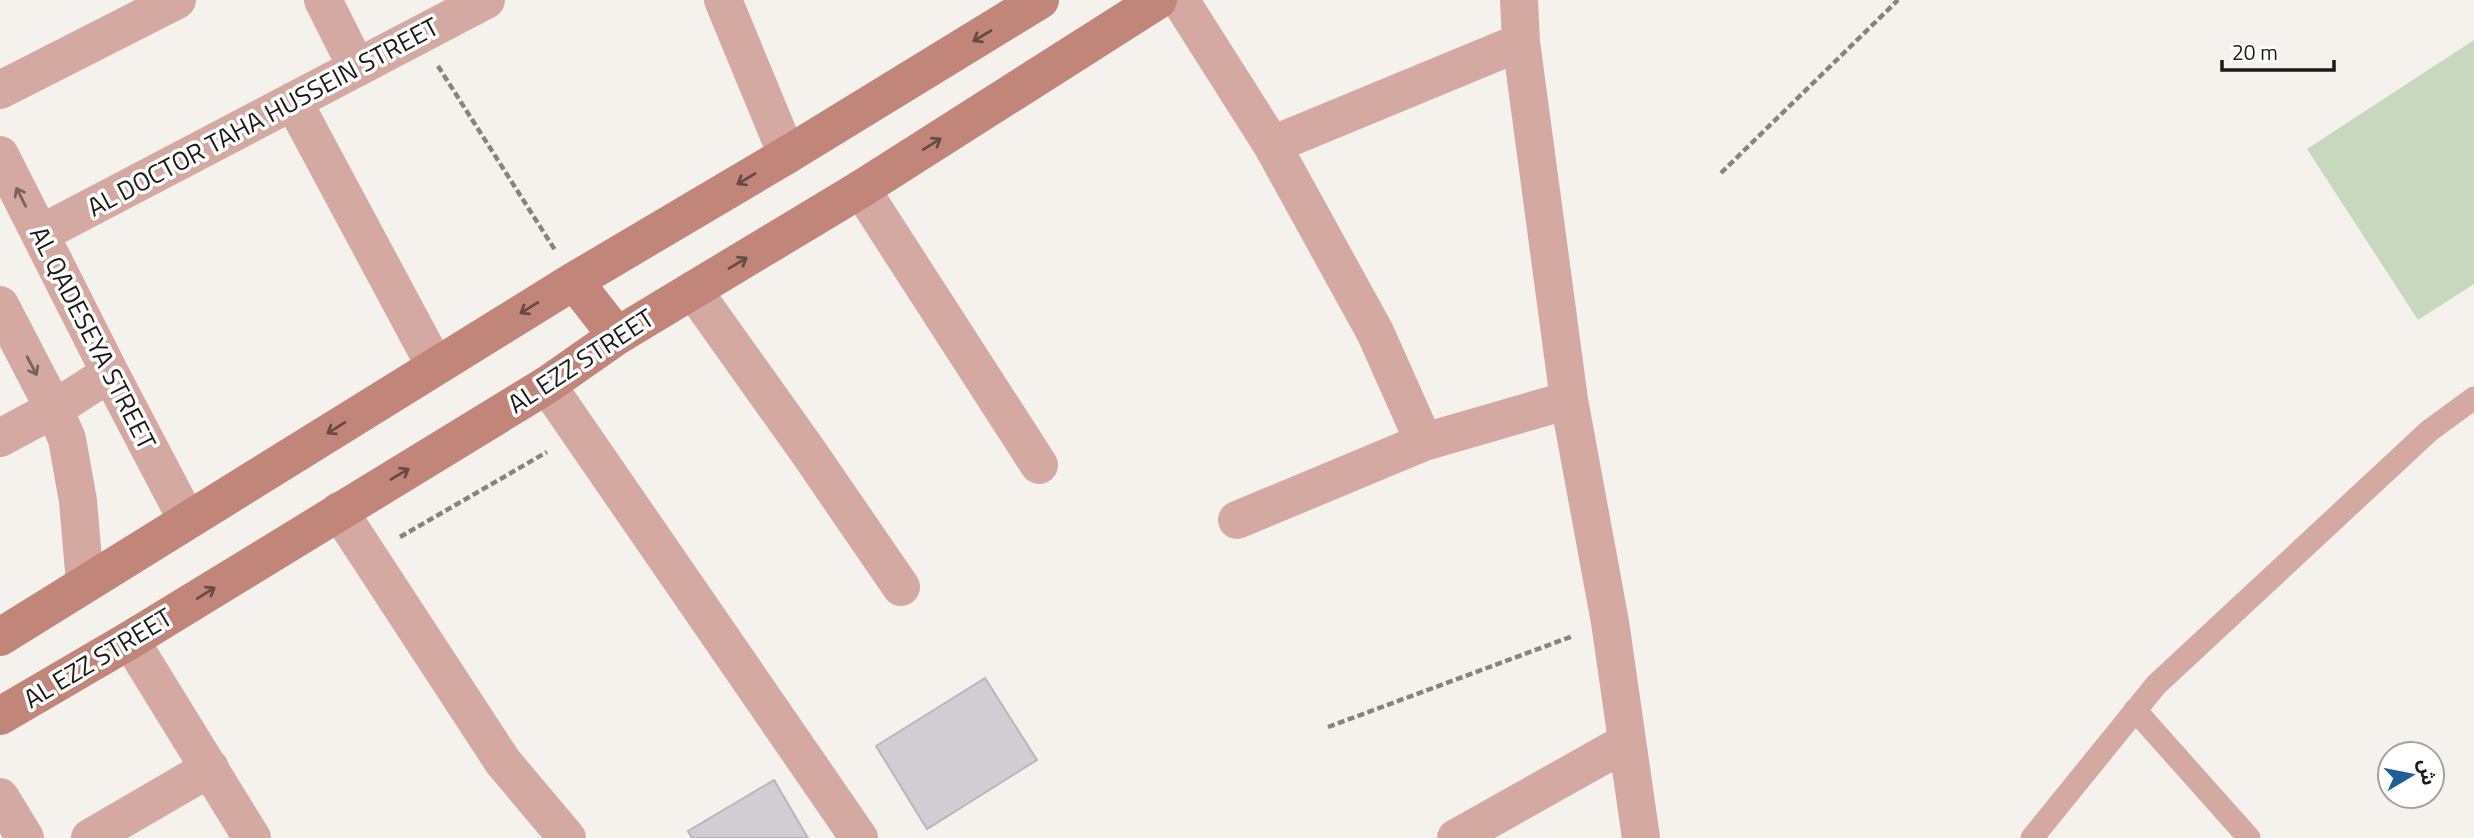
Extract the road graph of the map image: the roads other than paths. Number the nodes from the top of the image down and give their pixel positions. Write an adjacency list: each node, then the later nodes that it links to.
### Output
1 (177, 0): 11 (street)
2 (323, 0): 10 (street)
3 (486, 0): 10 (street, AL DOCTOR TAHA HUSSEIN STREET)
4 (723, 0): 15 (street)
5 (1040, 0): 15 (main road, one-way to 15)
6 (1157, 0): 16 (main road, AL EZZ STREET, one-way to 6)
7 (1180, 0): 13 (street)
8 (1519, 0): 9 (street)
9 (1521, 42): 13 (street); 26 (street)
10 (356, 68): 12 (street, AL DOCTOR TAHA HUSSEIN STREET)
11 (0, 90)
12 (293, 101): 17 (street, AL DOCTOR TAHA HUSSEIN STREET); 22 (street)
13 (1272, 145): 29 (street)
14 (0, 155): 17 (street, AL QADESEYA STREET, one-way to 14)
15 (787, 155): 18 (main road, one-way to 18)
16 (861, 188): 19 (main road, AL EZZ STREET, one-way to 16); 30 (street)
17 (40, 234): 23 (street, AL QADESEYA STREET)
18 (574, 281): 21 (main road); 22 (main road, one-way to 22)
19 (693, 290): 21 (main road, AL EZZ STREET); 35 (street)
20 (0, 305): 27 (street, one-way to 27)
21 (617, 336): 24 (main road, AL EZZ STREET)
22 (435, 366): 32 (main road, one-way to 32)
23 (110, 373): 27 (street); 32 (street, AL QADESEYA STREET)
24 (547, 385): 31 (main road, AL EZZ STREET, one-way to 24); 47 (street)
25 (2474, 398): 38 (lane)
26 (1569, 400): 29 (street); 40 (street)
27 (54, 409): 28 (street); 34 (street)
28 (0, 438)
29 (1424, 442): 33 (street)
30 (1039, 465)
31 (339, 511): 37 (main road, AL EZZ STREET, one-way to 31); 46 (street)
32 (187, 520): 34 (main road)
33 (1237, 520)
34 (85, 583): 36 (main road)
35 (901, 587)
36 (0, 636)
37 (130, 640): 39 (main road, AL EZZ STREET); 41 (street)
38 (2135, 710): 50 (lane); 51 (lane)
39 (0, 716)
40 (1627, 742): 48 (street); 49 (street)
41 (210, 768): 44 (street); 45 (street)
42 (0, 797): 43 (street)
43 (25, 838)
44 (90, 838)
45 (252, 838)
46 (567, 838)
47 (859, 838)
48 (1456, 838)
49 (1641, 838)
50 (2032, 838)
51 (2249, 838)

